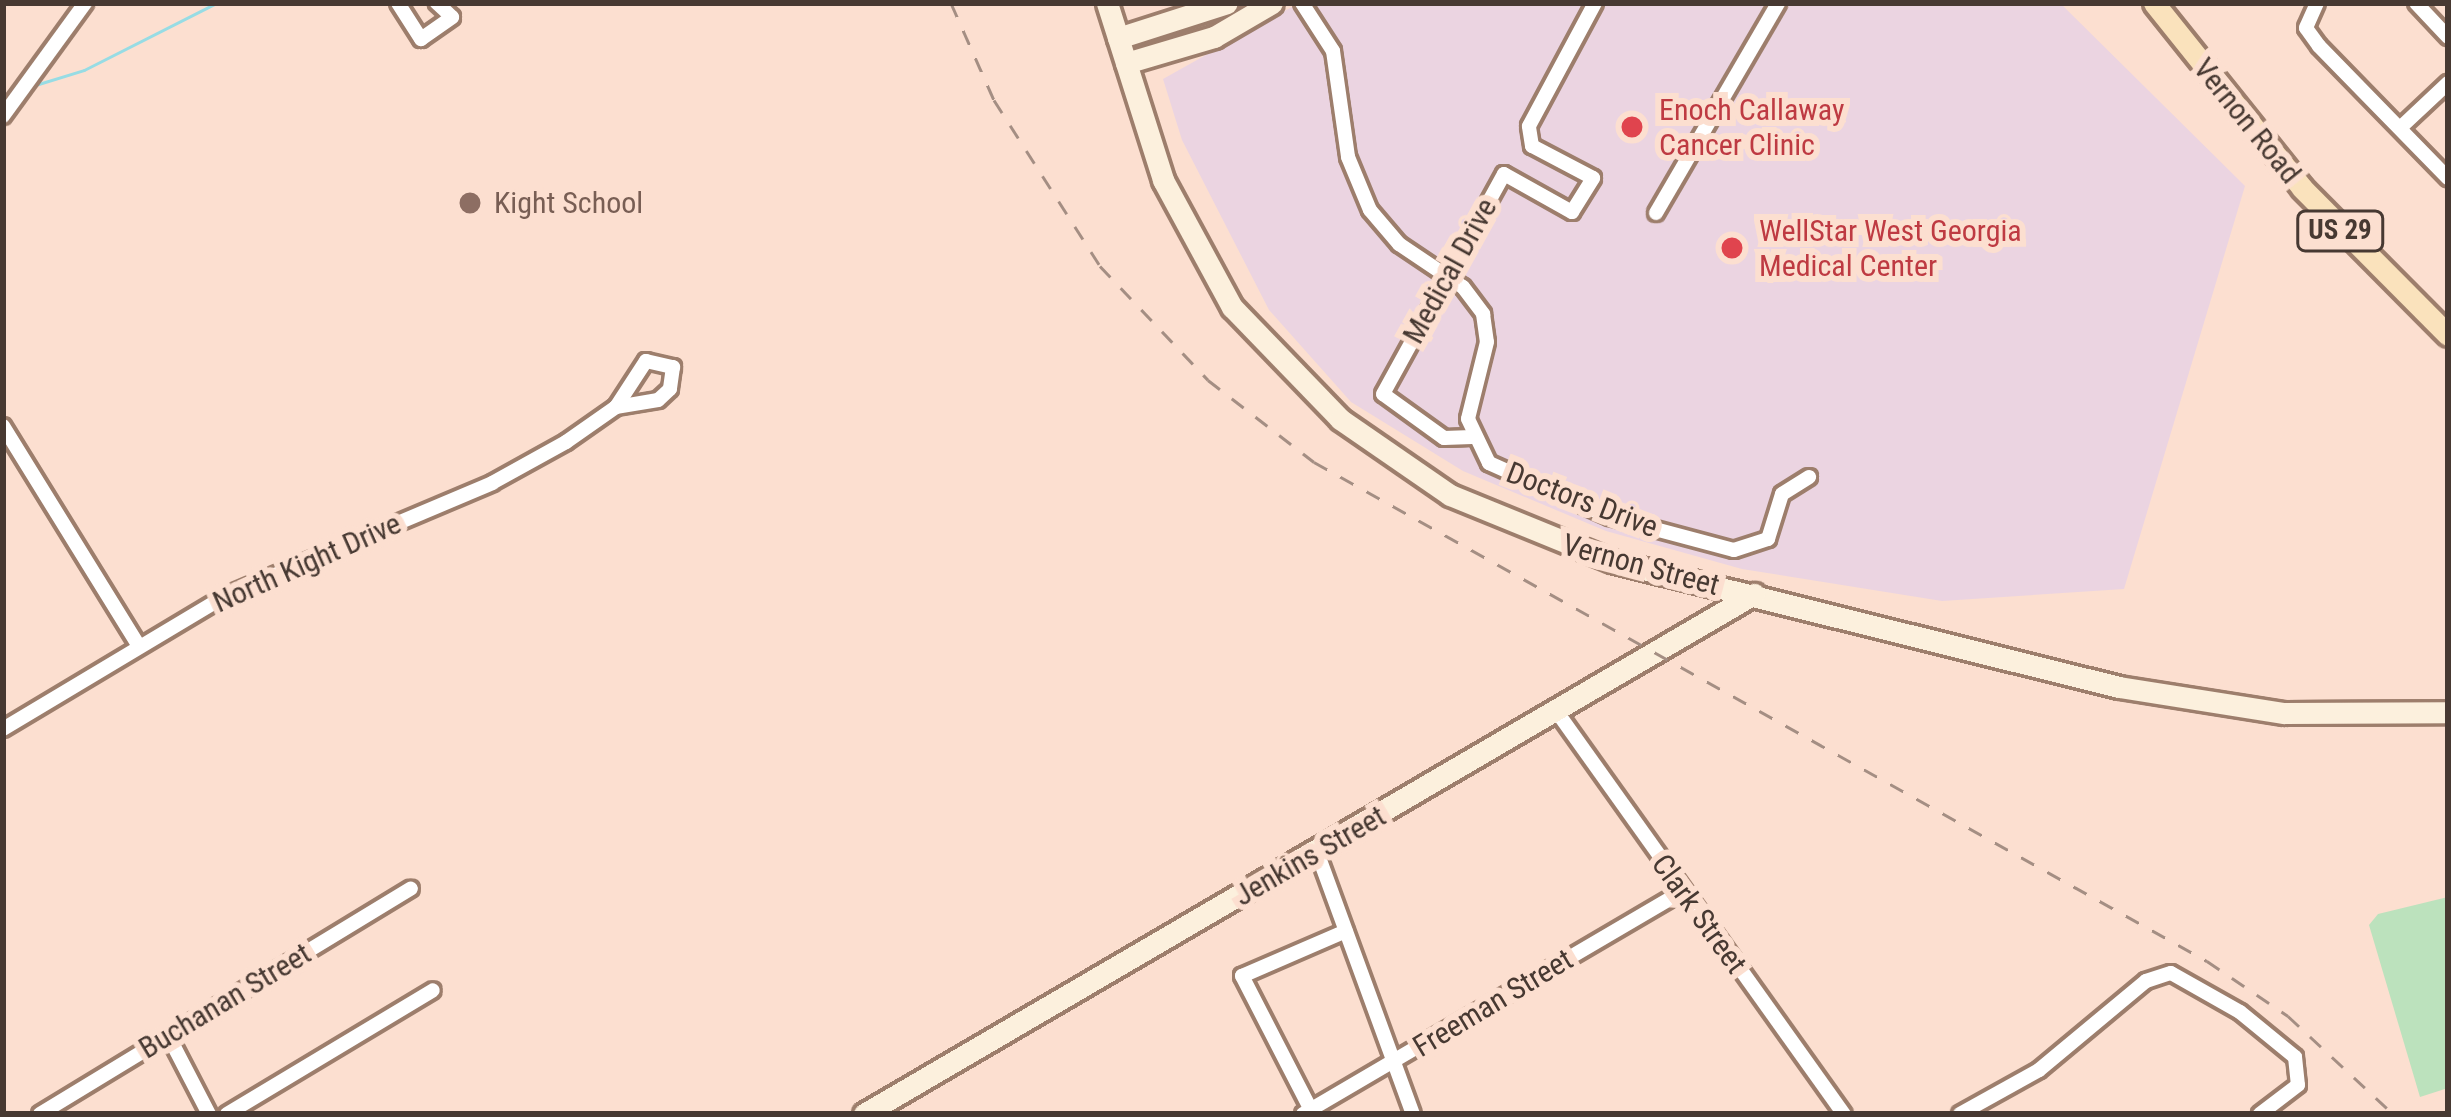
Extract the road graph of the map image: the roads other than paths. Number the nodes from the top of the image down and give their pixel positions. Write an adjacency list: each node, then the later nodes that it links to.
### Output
1 (85, 3): 17 (street)
2 (398, 3): 3 (street)
3 (437, 3)
4 (1107, 3): 13 (street, Vernon Street)
5 (1227, 3): 13 (street)
6 (1272, 3): 15 (street)
7 (1302, 3): 21 (street)
8 (1595, 3): 21 (street, Medical Drive)
9 (1778, 3): 20 (street)
10 (2154, 3): 22 (main road, Vernon Road / US 29)
11 (2317, 3): 18 (street)
12 (2416, 3): 14 (street)
13 (1118, 38): 15 (street, Vernon Street)
14 (2448, 38)
15 (1126, 63): 27 (street, Vernon Street)
16 (2448, 82): 18 (street)
17 (3, 116)
18 (2400, 128): 19 (street)
19 (2448, 178)
20 (1656, 213)
21 (1448, 274): 25 (street); 25 (street, Medical Drive)
22 (2448, 335)
23 (616, 407): 28 (street, North Kight Drive)
24 (3, 426): 28 (street)
25 (1472, 437): 26 (street, Doctors Drive)
26 (1809, 477)
27 (1754, 594): 29 (street, Jenkins Street); 30 (street, Vernon Street)
28 (137, 643): 31 (street, North Kight Drive)
29 (1557, 712): 32 (street, Jenkins Street); 34 (street, Clark Street)
30 (2448, 712)
31 (3, 729)
32 (1317, 852): 35 (street); 43 (street, Jenkins Street)
33 (411, 888): 37 (street, Buchanan Street)
34 (1682, 892): 38 (street, Freeman Street); 45 (street, Clark Street)
35 (1346, 931): 38 (street); 39 (street)
36 (433, 990): 42 (street)
37 (168, 1036): 40 (street, Buchanan Street); 41 (street)
38 (1394, 1062): 39 (street, Freeman Street); 44 (street)
39 (1307, 1112)
40 (40, 1114)
41 (209, 1114)
42 (227, 1114)
43 (864, 1114)
44 (1413, 1114)
45 (1844, 1114)
46 (1960, 1114): 47 (street)
47 (2260, 1114)

